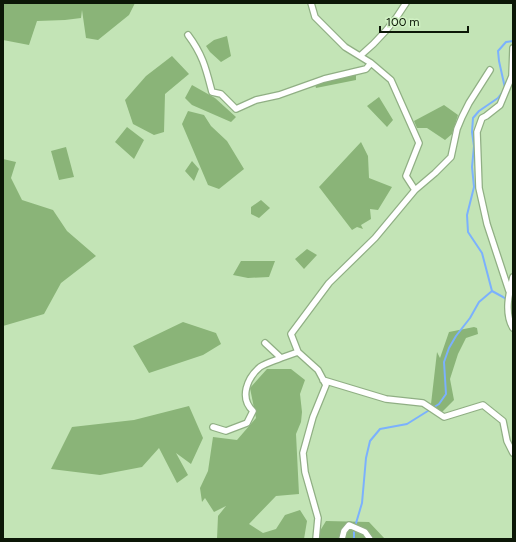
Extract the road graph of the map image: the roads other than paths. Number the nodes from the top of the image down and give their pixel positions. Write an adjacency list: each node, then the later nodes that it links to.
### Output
1 (311, 3): 5 (street)
2 (406, 3): 5 (street)
3 (188, 35): 6 (street)
4 (513, 48): 10 (street)
5 (360, 56): 6 (street)
6 (371, 63): 8 (street)
7 (490, 70): 8 (street)
8 (415, 190): 13 (street)
9 (513, 277): 10 (street)
10 (509, 291): 11 (street)
11 (513, 328)
12 (265, 343): 14 (street)
13 (298, 352): 14 (street); 15 (street)
14 (281, 358): 16 (street)
15 (324, 380): 17 (street); 19 (street)
16 (213, 427)
17 (512, 445): 18 (street)
18 (513, 453)
19 (316, 539)
20 (342, 539): 21 (street)
21 (370, 539)

